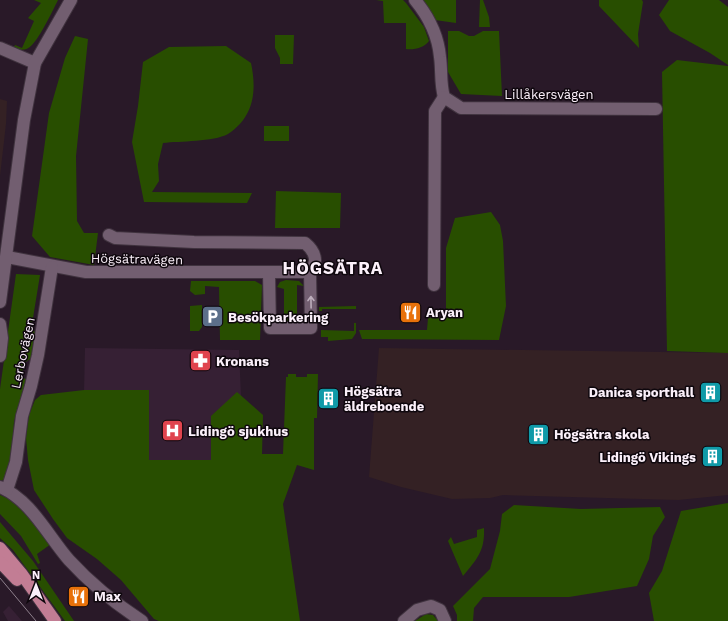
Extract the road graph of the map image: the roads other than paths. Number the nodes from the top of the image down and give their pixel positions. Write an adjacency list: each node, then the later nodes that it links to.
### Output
1 (71, 0): 4 (street)
2 (415, 0): 5 (street)
3 (0, 48): 4 (street)
4 (35, 63): 8 (street)
5 (444, 97): 6 (street, Lillåkersvägen); 12 (street)
6 (656, 109)
7 (109, 235): 10 (street, Högsätravägen)
8 (7, 257): 9 (street, Högsätravägen); 13 (street)
9 (52, 267): 11 (street, Högsätravägen); 16 (street, Lerbovägen)
10 (310, 272): 11 (street, Högsätravägen); 11 (street, Högsätravägen, one-way to 10)
11 (269, 273)
12 (434, 285)
13 (0, 302)
14 (0, 324): 15 (street)
15 (0, 356)
16 (2, 489): 20 (street, Lerbovägen)
17 (0, 548): 19 (main road)
18 (0, 562): 19 (main road)
19 (53, 618)
20 (142, 621)
21 (404, 621): 22 (street)
22 (445, 621)

